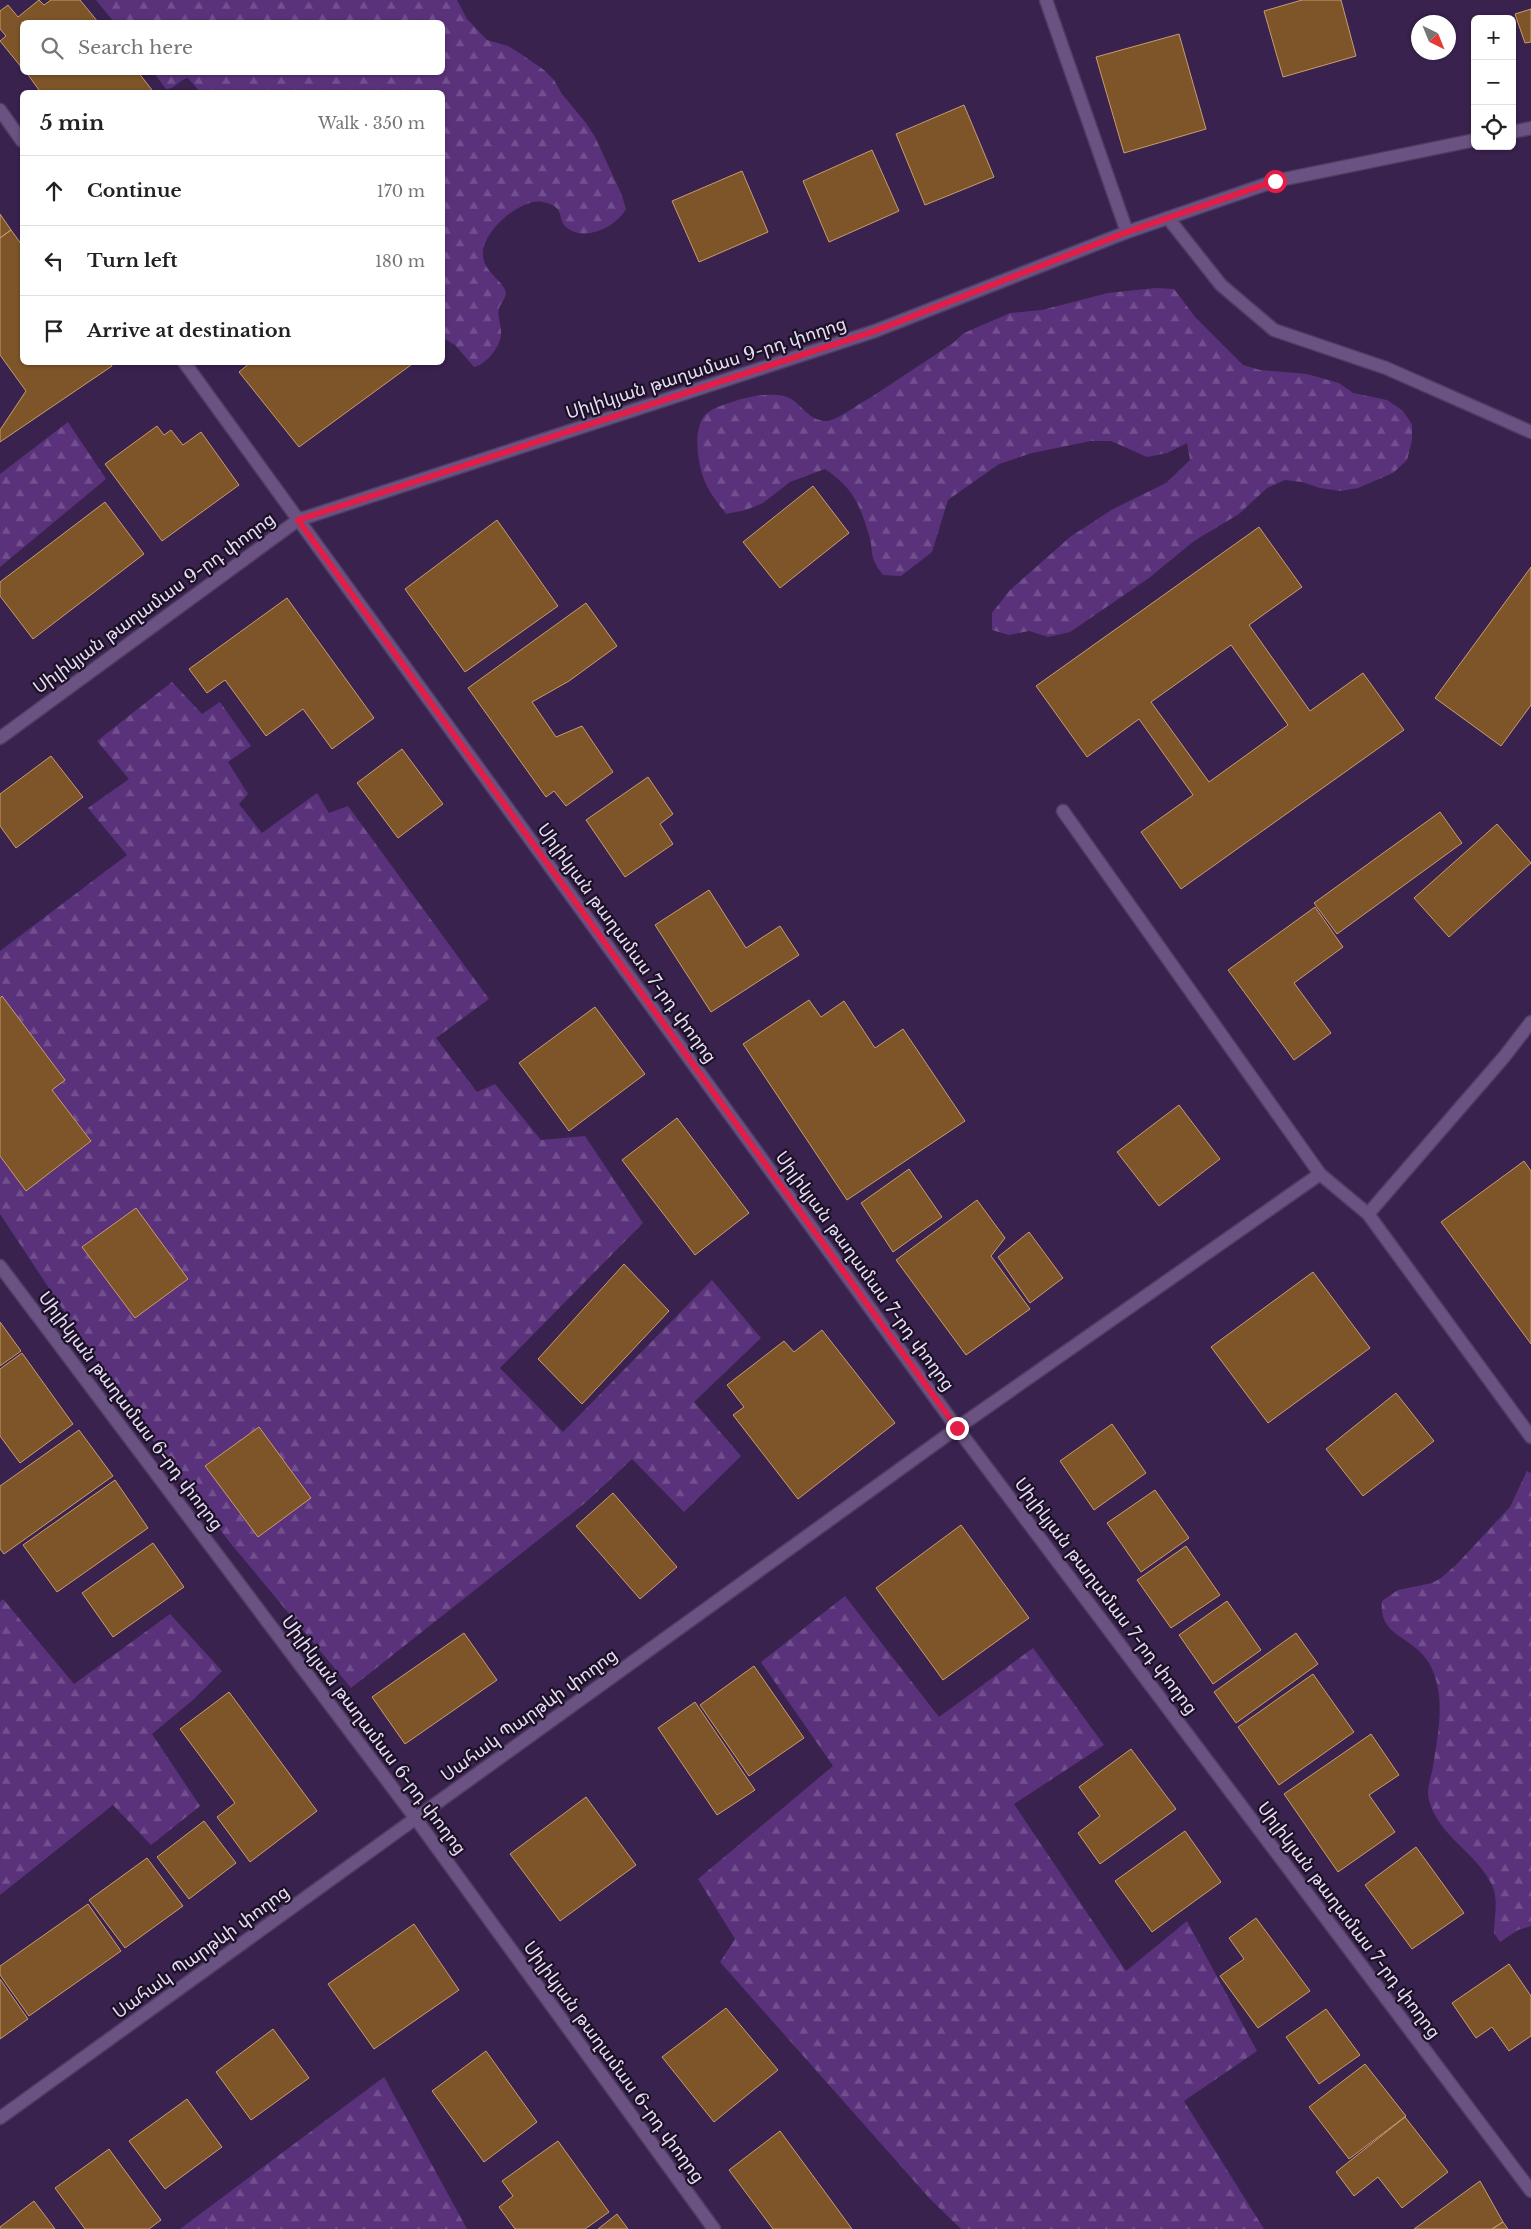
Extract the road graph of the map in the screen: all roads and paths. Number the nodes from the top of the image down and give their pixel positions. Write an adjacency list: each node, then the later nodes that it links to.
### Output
1 (1046, 0): 8 (street)
2 (0, 110): 5 (street)
3 (1531, 128): 4 (street)
4 (1516, 131)
5 (20, 138)
6 (1471, 141): 7 (street, Սիլիկյան թաղամաս 9-րդ փողոց)
7 (1168, 218): 8 (street, Սիլիկյան թաղամաս 9-րդ փողոց); 10 (street)
8 (1127, 232): 11 (street, Սիլիկյան թաղամաս 9-րդ փողոց)
9 (186, 365): 11 (street, Սիլիկյան թաղամաս 7-րդ փողոց)
10 (1531, 432)
11 (298, 520): 12 (street, Սիլիկյան թաղամաս 9-րդ փողոց); 18 (street, Սիլիկյան թաղամաս 7-րդ փողոց)
12 (0, 738)
13 (1063, 810): 15 (street)
14 (1531, 1022): 16 (street)
15 (1320, 1174): 16 (street); 18 (street, Սահակ Պարթևի փողոց)
16 (1368, 1214): 19 (street)
17 (0, 1266): 20 (street, Սիլիկյան թաղամաս 6-րդ փողոց)
18 (957, 1428): 20 (street, Սահակ Պարթևի փողոց); 22 (street, Սիլիկյան թաղամաս 7-րդ փողոց)
19 (1531, 1437)
20 (416, 1819): 21 (street, Սահակ Պարթևի փողոց); 23 (street, Սիլիկյան թաղամաս 6-րդ փողոց)
21 (0, 2118)
22 (1531, 2190)
23 (714, 2229)

